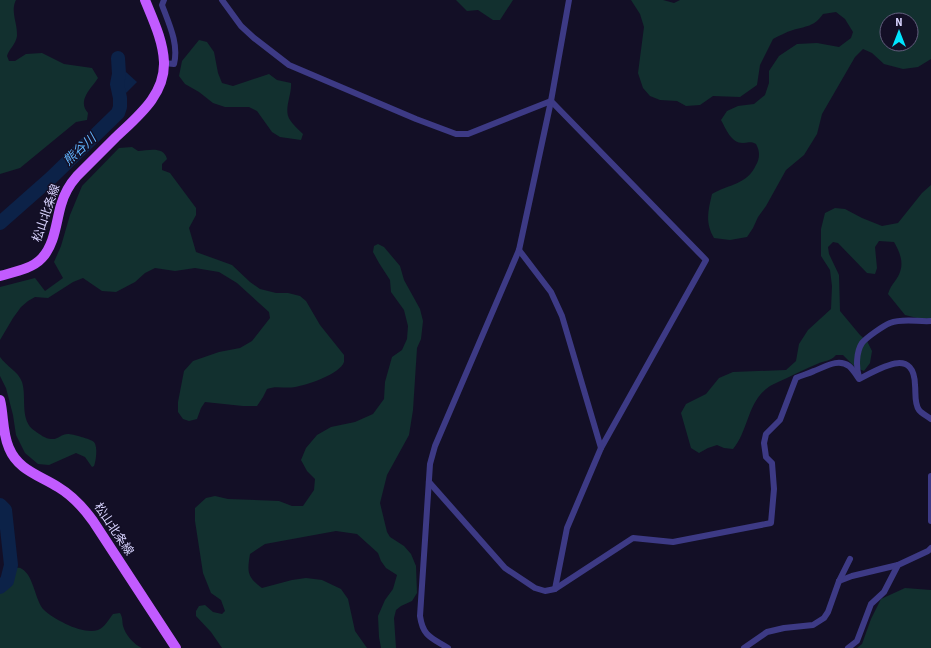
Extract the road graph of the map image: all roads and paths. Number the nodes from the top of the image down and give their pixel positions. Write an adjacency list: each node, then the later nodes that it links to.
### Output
1 (145, 0): 5 (main road, 松山北条線)
2 (164, 0): 5 (street)
3 (222, 0): 6 (street)
4 (569, 0): 6 (street)
5 (164, 63): 8 (main road, 松山北条線)
6 (551, 101): 7 (street); 13 (street)
7 (519, 250): 13 (street); 15 (street)
8 (0, 276)
9 (931, 321): 10 (street)
10 (859, 379): 12 (street); 21 (street)
11 (0, 400): 22 (main road, 松山北条線)
12 (931, 419)
13 (601, 448): 21 (street)
14 (931, 476): 16 (street)
15 (429, 482): 21 (street); 23 (street)
16 (931, 521)
17 (931, 548): 19 (street)
18 (850, 559): 20 (street)
19 (898, 565): 20 (street); 25 (street)
20 (839, 581): 24 (street)
21 (555, 589)
22 (176, 648)
23 (448, 648)
24 (744, 648)
25 (848, 648)

